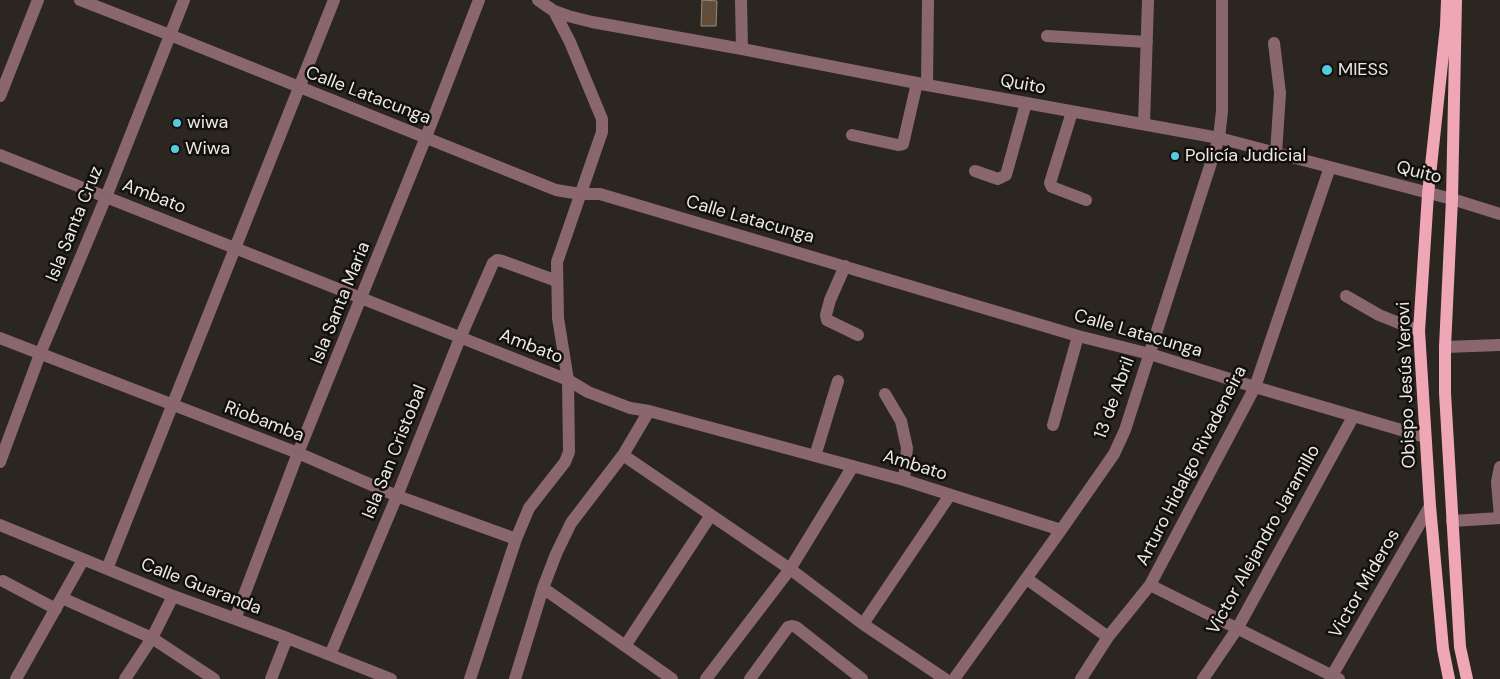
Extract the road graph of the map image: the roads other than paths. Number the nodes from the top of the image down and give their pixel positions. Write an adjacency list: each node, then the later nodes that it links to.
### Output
1 (38, 0): 21 (street)
2 (80, 0): 14 (street, Calle Latacunga)
3 (184, 0): 14 (street, Isla Santa Cruz)
4 (334, 0): 20 (street)
5 (479, 0): 26 (street, Isla Santa Maria)
6 (538, 0): 13 (street, Quito)
7 (741, 0): 18 (street)
8 (928, 0): 19 (street)
9 (1148, 0): 16 (street)
10 (1222, 0): 27 (street, 13 de Abril)
11 (1447, 0): 33 (main road, Obispo Jesús Yerovi)
12 (1456, 0): 35 (main road)
13 (554, 11): 18 (street, Quito); 32 (street)
14 (170, 35): 20 (street, Calle Latacunga); 34 (street, Isla Santa Cruz)
15 (1047, 36): 16 (street)
16 (1147, 42): 24 (street)
17 (1274, 43): 28 (street)
18 (742, 49): 19 (street, Quito)
19 (922, 84): 22 (street, Quito); 25 (street)
20 (300, 88): 26 (street, Calle Latacunga); 38 (street)
21 (0, 96)
22 (1026, 103): 23 (street, Quito); 31 (street)
23 (1072, 112): 24 (street, Quito); 36 (street)
24 (1144, 124): 27 (street, Quito)
25 (852, 135)
26 (426, 137): 32 (street, Calle Latacunga); 42 (street, Isla Santa Maria)
27 (1219, 138): 28 (street, Quito); 51 (street, 13 de Abril)
28 (1276, 153): 30 (street, Quito)
29 (0, 155): 34 (street, Ambato)
30 (1330, 168): 33 (street, Quito); 54 (street, Arturo Hidalgo Rivadeneira)
31 (975, 171)
32 (580, 194): 39 (street, Calle Latacunga); 40 (street)
33 (1428, 194): 35 (street, Quito); 43 (main road, Obispo Jesús Yerovi)
34 (106, 197): 38 (street, Ambato); 50 (street, Isla Santa Cruz)
35 (1452, 199): 37 (street, Quito); 49 (main road)
36 (1086, 200)
37 (1500, 214)
38 (234, 248): 42 (street, Ambato); 56 (street)
39 (845, 266): 44 (street); 45 (street, Calle Latacunga)
40 (557, 281): 47 (street, Isla San Cristobal); 52 (street)
41 (1346, 296): 43 (street)
42 (362, 298): 47 (street, Ambato); 61 (street, Isla Santa Maria)
43 (1419, 331): 60 (main road, Obispo Jesús Yerovi)
44 (858, 336)
45 (1078, 336): 51 (street, Calle Latacunga); 59 (street)
46 (0, 338): 50 (street, Riobamba)
47 (460, 338): 52 (street, Ambato); 69 (street, Isla San Cristobal)
48 (1500, 345): 49 (street)
49 (1445, 347): 73 (main road)
50 (40, 354): 56 (street, Riobamba); 64 (street, Isla Santa Cruz)
51 (1150, 354): 54 (street, Calle Latacunga); 75 (street, 13 de Abril)
52 (568, 380): 57 (street, Ambato); 76 (street)
53 (838, 381): 63 (street)
54 (1255, 387): 58 (street, Calle Latacunga); 82 (street, Arturo Hidalgo Rivadeneira)
55 (885, 394): 67 (street)
56 (171, 405): 61 (street, Riobamba); 78 (street)
57 (649, 410): 62 (street); 63 (street, Ambato)
58 (1353, 417): 60 (street, Calle Latacunga); 88 (street, Victor Alejandro Jaramillo)
59 (1053, 425)
60 (1424, 438): 70 (main road, Obispo Jesús Yerovi)
61 (298, 453): 69 (street, Riobamba); 86 (street, Isla Santa Maria)
62 (623, 454): 71 (street); 83 (street)
63 (815, 456): 65 (street, Ambato)
64 (0, 462)
65 (853, 466): 67 (street, Ambato); 79 (street)
66 (1500, 467): 72 (street)
67 (904, 480): 68 (street, Ambato)
68 (950, 495): 75 (street, Ambato); 87 (street)
69 (397, 496): 76 (street, Riobamba); 93 (street, Isla San Cristobal)
70 (1430, 506): 94 (street, Victor Mideros); 110 (main road, Obispo Jesús Yerovi)
71 (711, 515): 79 (street); 92 (street)
72 (1500, 517): 73 (street)
73 (1452, 521): 111 (main road)
74 (0, 525): 77 (street, Calle Guaranda)
75 (1061, 530): 80 (street, 13 de Abril)
76 (516, 539): 100 (street)
77 (83, 560): 78 (street, Calle Guaranda); 85 (street)
78 (107, 569): 84 (street, Calle Guaranda)
79 (790, 569): 87 (street); 103 (street)
80 (1026, 578): 89 (street); 107 (street, 13 de Abril)
81 (3, 581): 85 (street)
82 (1150, 585): 88 (street); 89 (street, Arturo Hidalgo Rivadeneira)
83 (543, 588): 92 (street); 101 (street)
84 (173, 596): 86 (street, Calle Guaranda); 90 (street)
85 (59, 604): 90 (street); 95 (street)
86 (235, 619): 91 (street, Calle Guaranda)
87 (863, 624): 106 (street)
88 (1237, 629): 94 (street); 109 (street, Victor Alejandro Jaramillo)
89 (1108, 637): 108 (street, Arturo Hidalgo Rivadeneira)
90 (152, 638): 96 (street); 97 (street)
91 (287, 638): 93 (street, Calle Guaranda); 98 (street)
92 (625, 646): 102 (street)
93 (330, 655): 99 (street, Calle Guaranda)
94 (1334, 678)
95 (16, 679)
96 (124, 679)
97 (214, 679)
98 (272, 679)
99 (391, 679)
100 (470, 679)
101 (515, 679)
102 (672, 679)
103 (706, 679)
104 (750, 679): 105 (street)
105 (862, 679)
106 (946, 679)
107 (954, 679)
108 (1081, 679)
109 (1203, 679)
110 (1450, 679)
111 (1467, 679)

